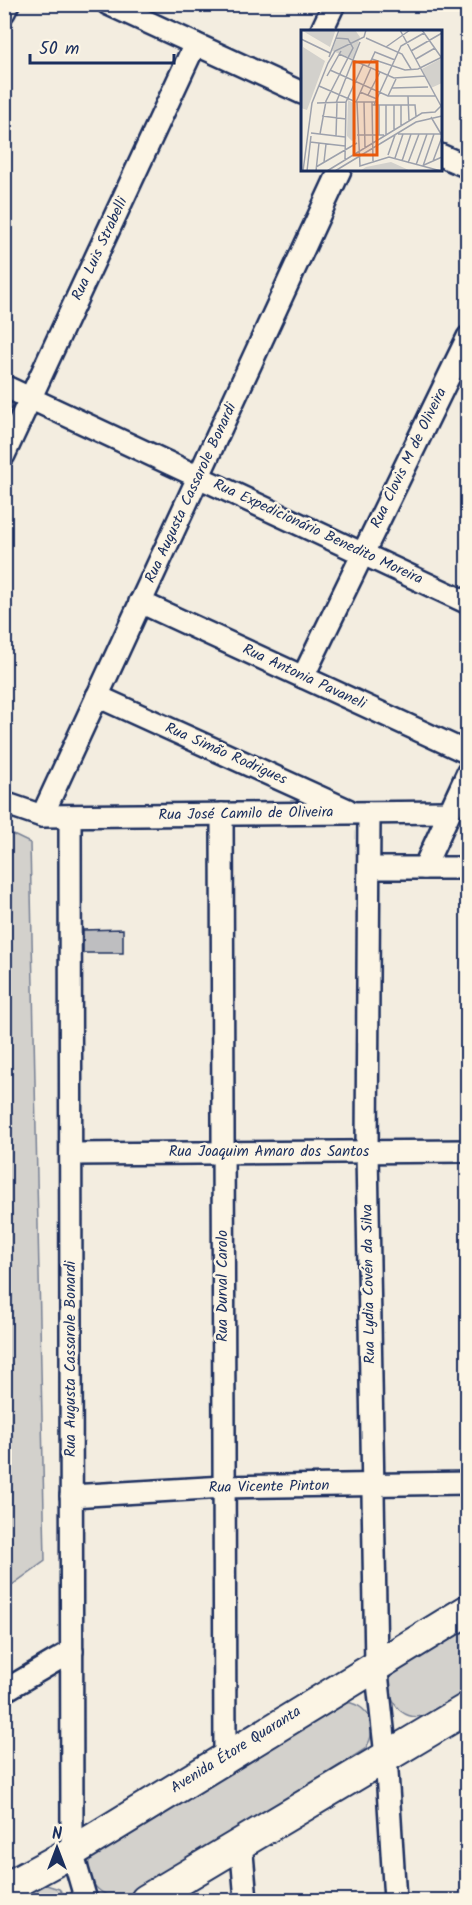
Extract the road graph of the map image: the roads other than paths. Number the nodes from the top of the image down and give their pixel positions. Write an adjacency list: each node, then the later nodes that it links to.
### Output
1 (8, 4): 4 (street)
2 (108, 4): 6 (street)
3 (334, 4): 5 (street)
4 (4, 12)
5 (322, 30)
6 (195, 44): 7 (street); 13 (street, Rua Luis Strabelli)
7 (300, 84)
8 (442, 155): 9 (street)
9 (468, 167)
10 (340, 171): 15 (street, Rua Augusta Cassarole Bonardi)
11 (468, 337): 16 (street, Rua Clovis M de Oliveira)
12 (4, 386): 13 (street, Rua Expedicionário Benedito Moreira)
13 (31, 398): 14 (street, Rua Luis Strabelli); 15 (street, Rua Expedicionário Benedito Moreira)
14 (4, 455)
15 (198, 477): 16 (street, Rua Expedicionário Benedito Moreira); 17 (street, Rua Augusta Cassarole Bonardi)
16 (363, 554): 18 (street, Rua Expedicionário Benedito Moreira); 19 (street, Rua Clovis M de Oliveira)
17 (140, 602): 19 (street, Rua Antonia Pavaneli); 20 (street, Rua Augusta Cassarole Bonardi)
18 (468, 603)
19 (303, 677): 21 (street, Rua Antonia Pavaneli)
20 (97, 696): 25 (street, Rua Simão Rodrigues); 27 (street, Rua Augusta Cassarole Bonardi)
21 (468, 753)
22 (468, 772): 24 (street)
23 (4, 803): 27 (street, Rua José Camilo de Oliveira)
24 (449, 812): 25 (street, Rua José Camilo de Oliveira); 30 (street)
25 (362, 813): 26 (street, Rua José Camilo de Oliveira); 29 (street, Rua Lydia Covén da Silva)
26 (222, 814): 28 (street, Rua José Camilo de Oliveira); 34 (street, Rua Durval Carolo)
27 (42, 816): 28 (street, Rua José Camilo de Oliveira)
28 (70, 816): 35 (street, Rua Augusta Cassarole Bonardi)
29 (369, 868): 30 (street); 33 (street, Rua Lydia Covén da Silva)
30 (424, 868): 31 (street)
31 (468, 868)
32 (468, 1151): 33 (street, Rua Joaquim Amaro dos Santos)
33 (367, 1152): 34 (street, Rua Joaquim Amaro dos Santos); 37 (street, Rua Lydia Covén da Silva)
34 (223, 1153): 35 (street, Rua Joaquim Amaro dos Santos); 38 (street, Rua Durval Carolo)
35 (70, 1154): 39 (street, Rua Augusta Cassarole Bonardi)
36 (468, 1484): 37 (street, Rua Vicente Pinton)
37 (372, 1485): 38 (street, Rua Vicente Pinton); 42 (street, Rua Lydia Covén da Silva)
38 (224, 1487): 39 (street, Rua Vicente Pinton); 46 (street, Rua Durval Carolo)
39 (71, 1496): 41 (street, Rua Augusta Cassarole Bonardi)
40 (468, 1610): 42 (street, Avenida Étore Quaranta)
41 (72, 1651): 43 (street); 48 (street, Rua Augusta Cassarole Bonardi)
42 (376, 1664): 45 (street, Rua Lydia Covén da Silva); 46 (street, Avenida Étore Quaranta)
43 (4, 1691)
44 (468, 1708): 45 (street)
45 (386, 1756): 47 (street); 53 (street, Rua Lydia Covén da Silva)
46 (225, 1758): 48 (street, Avenida Étore Quaranta)
47 (242, 1842): 51 (street); 52 (street)
48 (72, 1852): 49 (street, Avenida Étore Quaranta); 50 (street, Rua Augusta Cassarole Bonardi)
49 (4, 1889)
50 (86, 1900)
51 (146, 1900)
52 (246, 1900)
53 (395, 1900)

